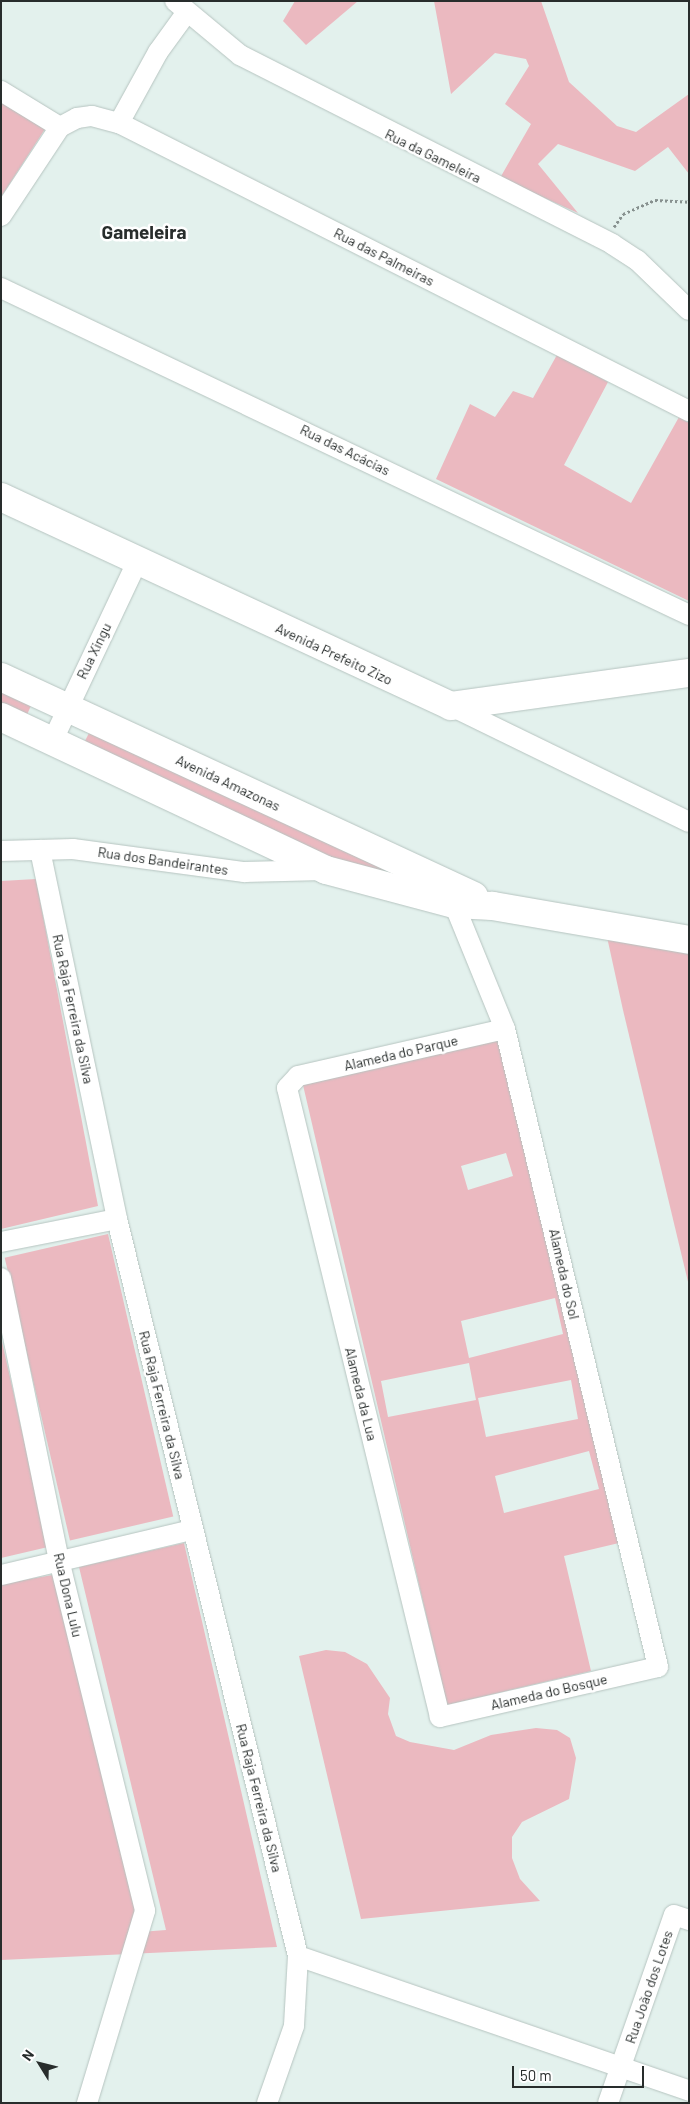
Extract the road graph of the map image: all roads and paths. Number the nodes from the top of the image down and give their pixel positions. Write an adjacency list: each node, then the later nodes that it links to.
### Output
1 (181, 6): 4 (street); 7 (street, Rua da Gameleira)
2 (1, 90): 3 (street)
3 (68, 122): 4 (street, Rua das Palmeiras); 6 (street)
4 (119, 123): 10 (street, Rua das Palmeiras)
5 (689, 202): 7 (path)
6 (1, 216)
7 (612, 244): 9 (street, Rua da Gameleira)
8 (1, 288): 13 (street, Rua das Acácias)
9 (689, 310)
10 (689, 411)
11 (1, 497): 12 (main road, Avenida Prefeito Zizo)
12 (138, 562): 16 (main road, Avenida Prefeito Zizo); 17 (street, Rua Xingu)
13 (689, 615)
14 (689, 673): 16 (main road)
15 (1, 677): 17 (main road, Avenida Amazonas)
16 (451, 706): 20 (street)
17 (66, 708): 19 (street, Rua Xingu); 24 (main road, Avenida Amazonas)
18 (1, 717): 19 (main road)
19 (52, 742): 23 (main road)
20 (689, 822)
21 (40, 850): 22 (street, Rua dos Bandeirantes); 23 (street, Rua dos Bandeirantes); 28 (street, Rua Raja Ferreira da Silva)
22 (1, 851)
23 (326, 870): 24 (main road)
24 (455, 896): 25 (main road); 26 (street, Alameda do Sol)
25 (689, 940)
26 (505, 1029): 27 (street, Alameda do Parque); 34 (street, Alameda do Sol)
27 (298, 1076): 35 (street, Alameda da Lua)
28 (117, 1219): 29 (street); 31 (street, Rua Raja Ferreira da Silva)
29 (1, 1242)
30 (1, 1278): 32 (street, Rua Dona Lulu)
31 (192, 1530): 32 (street); 37 (street, Rua Raja Ferreira da Silva)
32 (59, 1560): 33 (street); 40 (street, Rua Dona Lulu)
33 (1, 1575)
34 (658, 1666): 35 (street, Alameda do Bosque)
35 (440, 1717)
36 (689, 1920): 38 (street, Rua João dos Lotes)
37 (298, 1956): 38 (street); 41 (street, Rua Raja Ferreira da Silva)
38 (620, 2067): 39 (street); 42 (street, Rua João dos Lotes)
39 (689, 2090)
40 (86, 2103)
41 (267, 2103)
42 (608, 2103)

